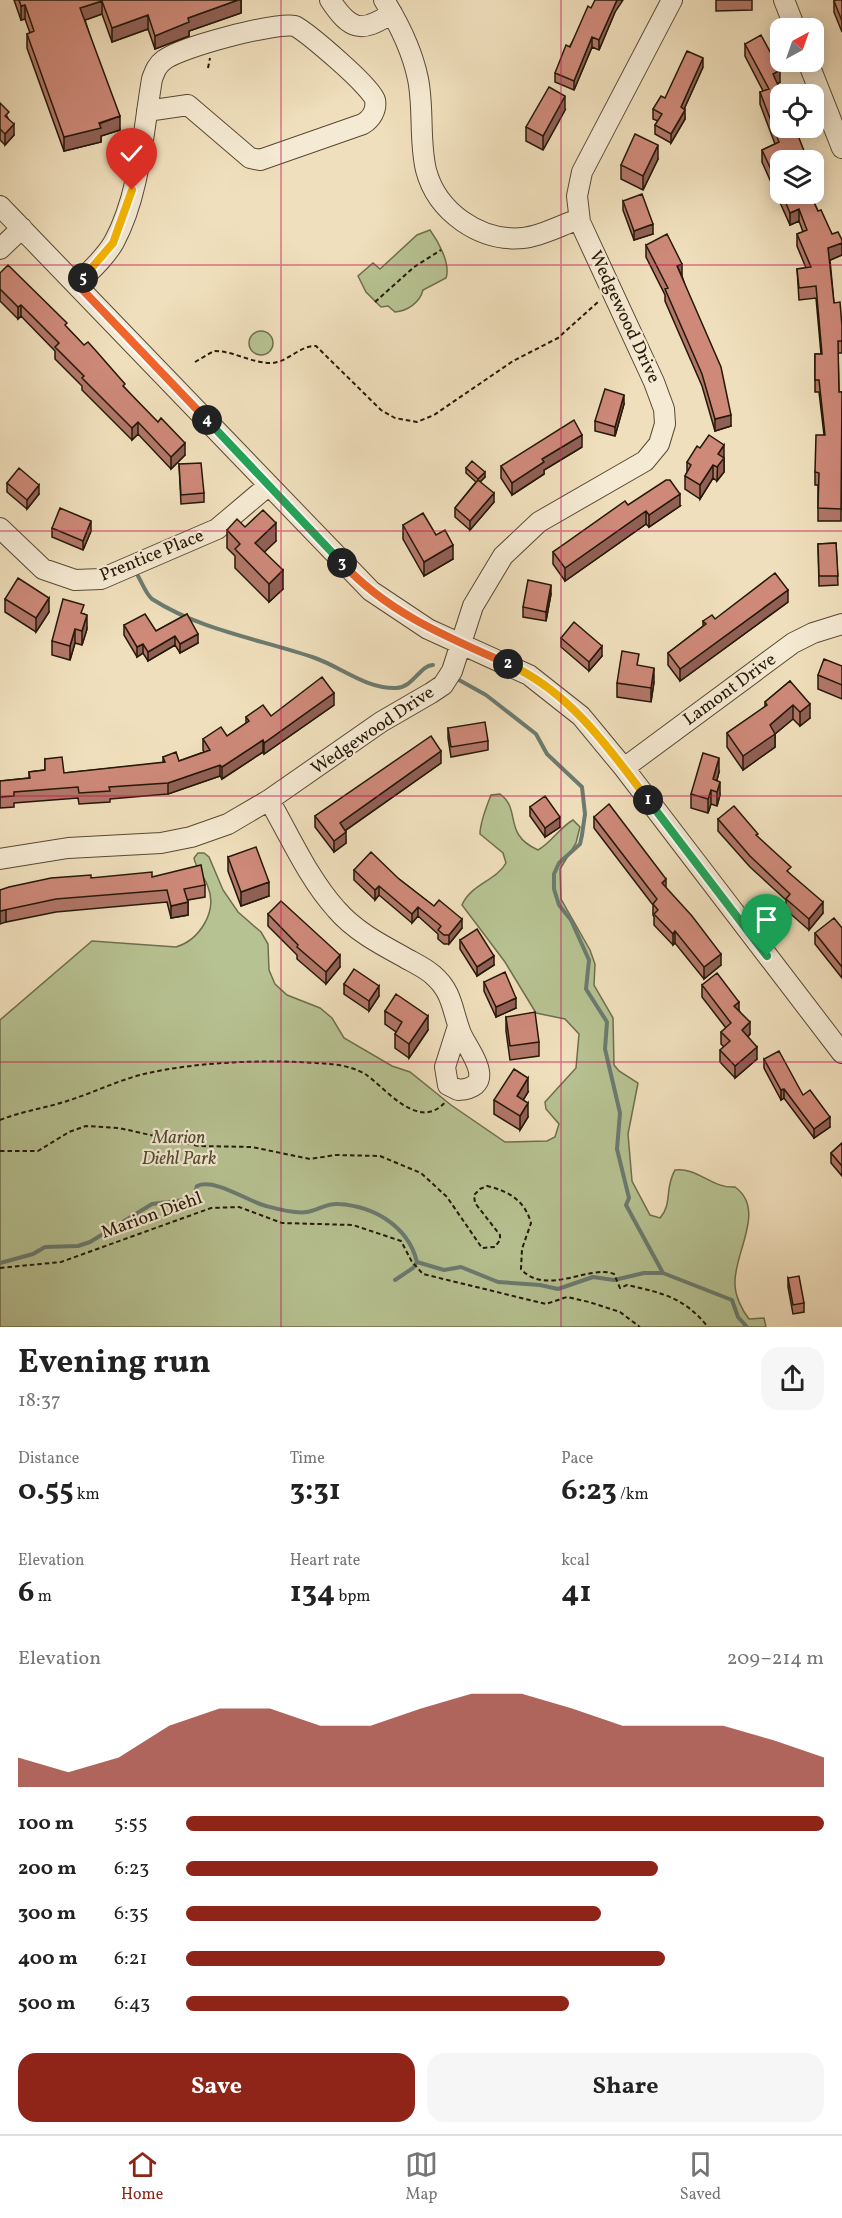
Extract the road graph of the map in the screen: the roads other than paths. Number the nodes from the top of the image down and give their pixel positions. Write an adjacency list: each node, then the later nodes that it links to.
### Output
1 (330, 0): 4 (street)
2 (672, 0): 10 (street, Wedgewood Drive)
3 (784, 0): 5 (street)
4 (388, 7): 10 (street)
5 (791, 18)
6 (812, 72): 8 (street)
7 (147, 111): 7 (street); 13 (street)
8 (842, 148)
9 (0, 206): 11 (street)
10 (579, 219): 17 (street, Wedgewood Drive)
11 (21, 228): 12 (street); 13 (street)
12 (0, 249)
13 (77, 284): 14 (street)
14 (269, 485): 15 (street, Prentice Place); 17 (street)
15 (0, 528)
16 (842, 624): 18 (street, Lamont Drive)
17 (460, 643): 18 (street); 19 (street, Wedgewood Drive)
18 (624, 768): 22 (street)
19 (269, 800): 20 (street, Wedgewood Drive); 21 (street)
20 (0, 860)
21 (458, 1026): 21 (street)
22 (842, 1053)

